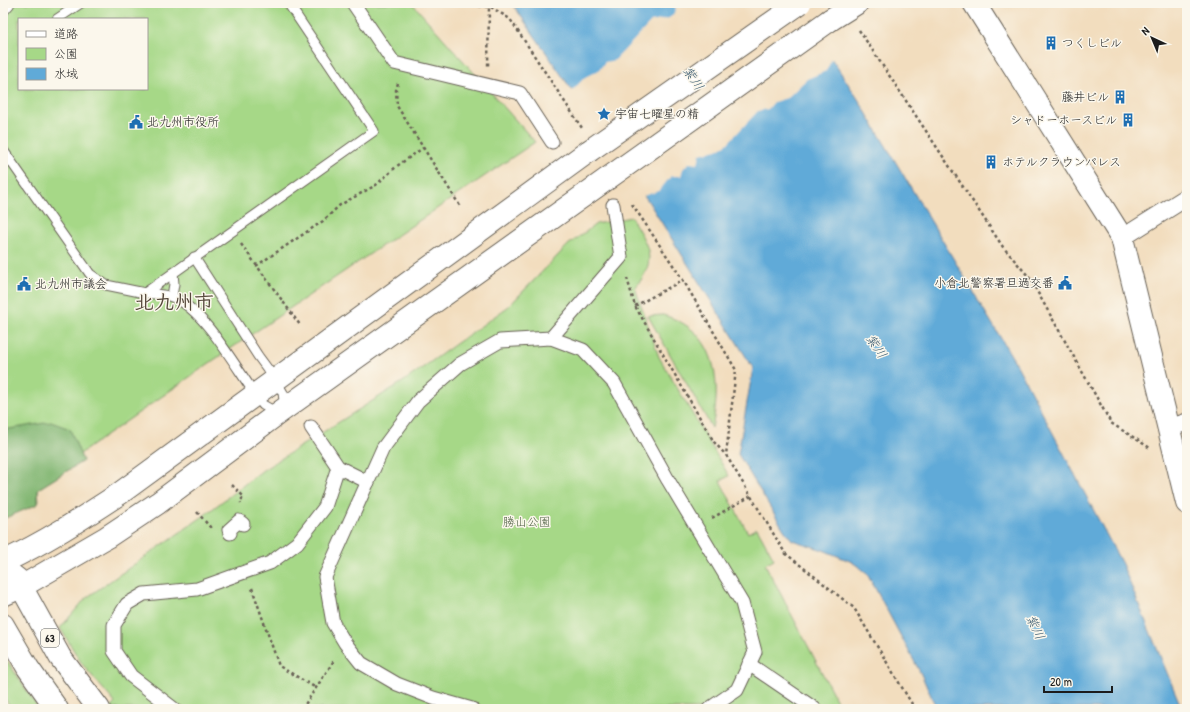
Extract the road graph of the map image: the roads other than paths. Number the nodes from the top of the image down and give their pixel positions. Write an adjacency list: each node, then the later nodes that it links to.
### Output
1 (8, 3): 8 (street)
2 (81, 3): 9 (lane)
3 (288, 3): 15 (lane)
4 (353, 3): 10 (street)
5 (800, 3): 20 (street, bridge)
6 (857, 3): 22 (street, bridge)
7 (974, 3): 14 (street)
8 (3, 9)
9 (58, 18)
10 (552, 142)
11 (3, 150): 17 (lane)
12 (1187, 198): 14 (street)
13 (613, 205): 19 (street)
14 (1122, 238): 23 (street)
15 (194, 257): 16 (lane); 20 (lane)
16 (173, 272): 17 (lane); 18 (lane)
17 (145, 293): 18 (lane)
18 (172, 296): 21 (lane)
19 (551, 338): 26 (street); 34 (street)
20 (275, 379): 21 (street); 22 (lane)
21 (254, 394): 22 (lane); 30 (street)
22 (280, 412): 32 (street)
23 (1178, 425): 27 (street)
24 (311, 427): 25 (street)
25 (338, 467): 26 (street); 37 (street)
26 (368, 482): 38 (street)
27 (1187, 503)
28 (243, 524): 29 (street)
29 (230, 533)
30 (3, 562)
31 (3, 568): 32 (street, 63)
32 (12, 591): 36 (street, 63)
33 (3, 625): 35 (street)
34 (749, 664): 39 (street); 40 (street)
35 (57, 709)
36 (99, 709)
37 (174, 709)
38 (472, 709)
39 (709, 709)
40 (815, 709)

